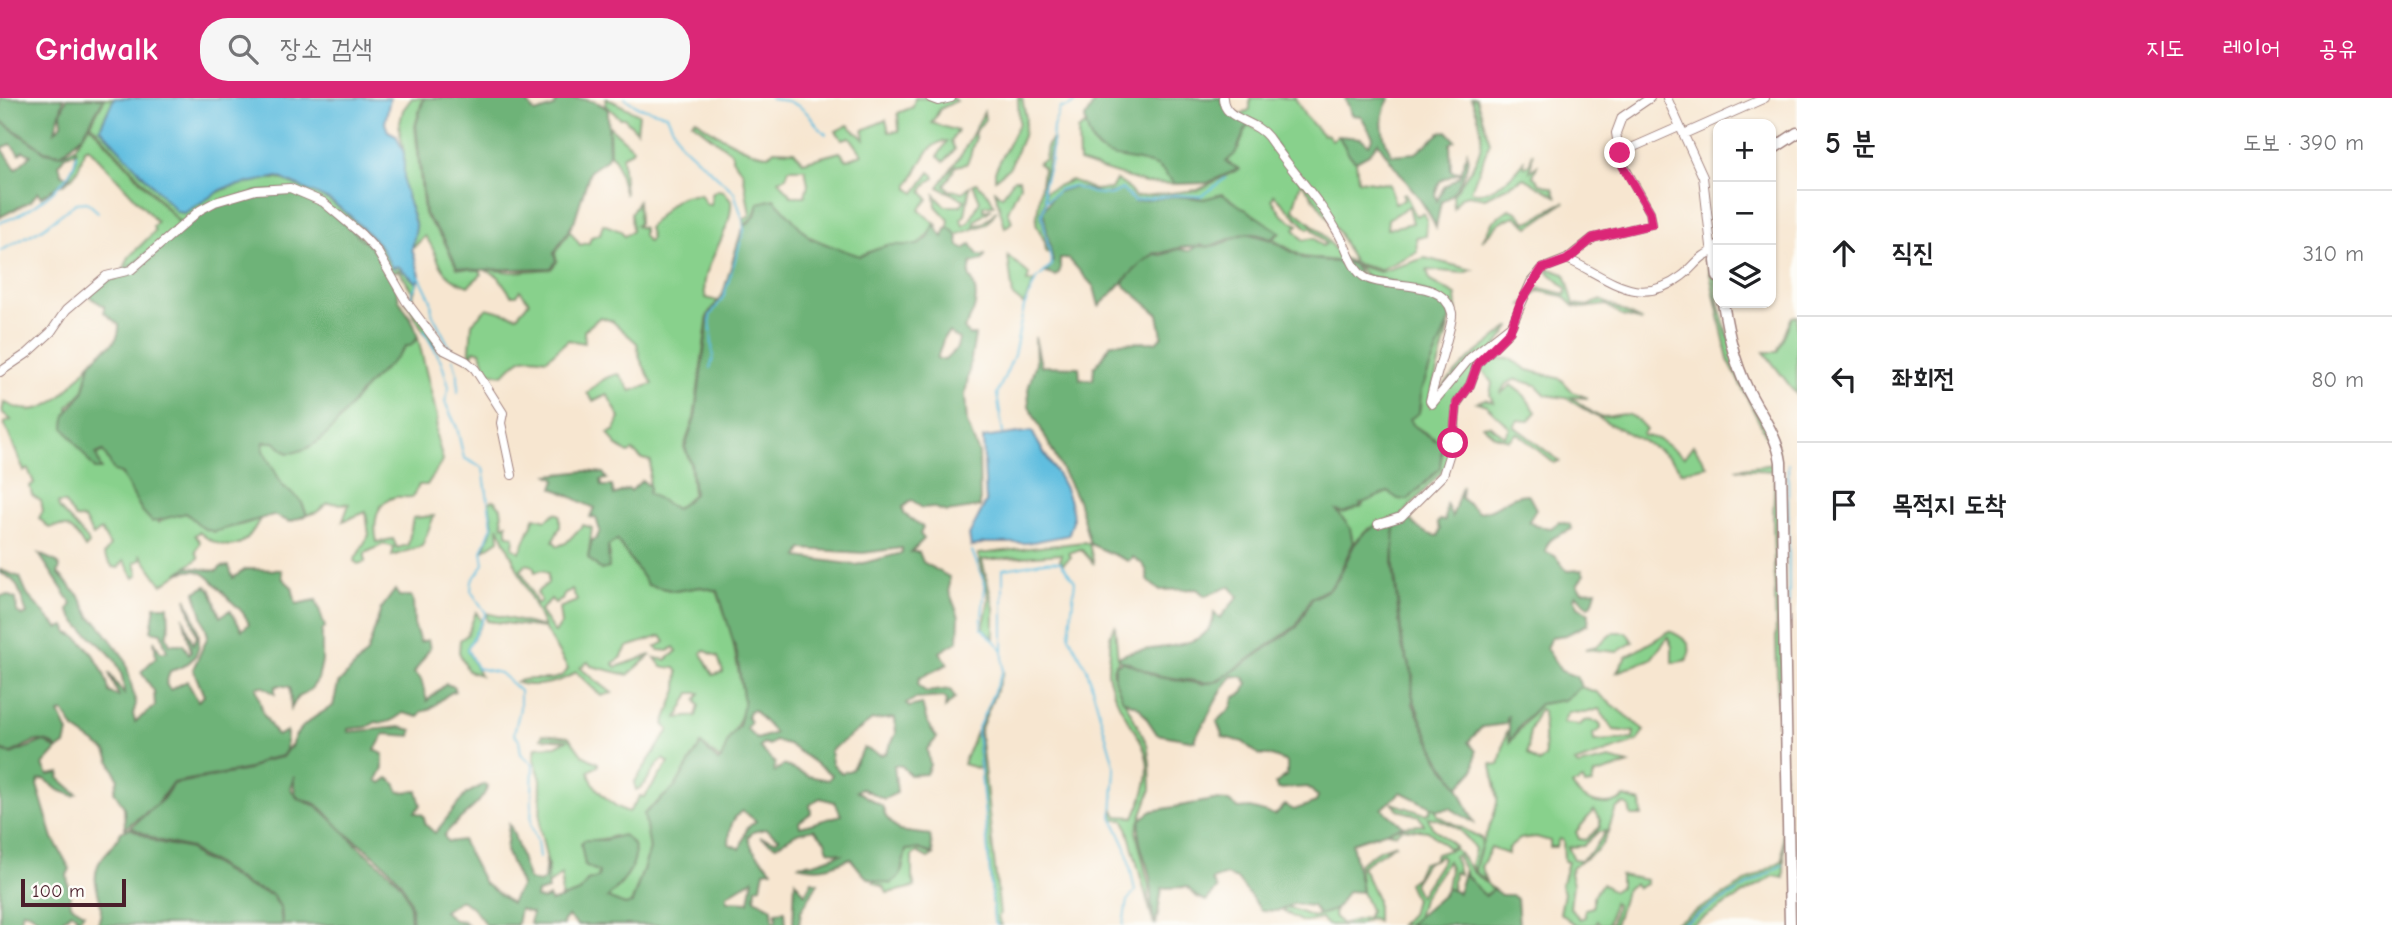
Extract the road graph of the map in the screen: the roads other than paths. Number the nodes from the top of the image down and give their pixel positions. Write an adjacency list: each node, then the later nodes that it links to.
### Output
1 (930, 98): 2 (street)
2 (951, 98)
3 (1223, 98): 15 (street)
4 (1650, 98): 10 (street)
5 (1667, 98): 7 (street)
6 (1765, 98): 7 (street)
7 (1682, 130): 10 (street); 11 (street)
8 (1797, 133): 9 (street)
9 (1776, 147)
10 (1620, 153): 13 (street)
11 (1713, 247)
12 (1713, 250): 13 (street)
13 (1567, 260): 15 (street)
14 (1724, 308): 19 (street)
15 (1512, 325): 18 (street)
16 (0, 372): 17 (street)
17 (512, 475)
18 (1378, 524)
19 (1790, 925)

